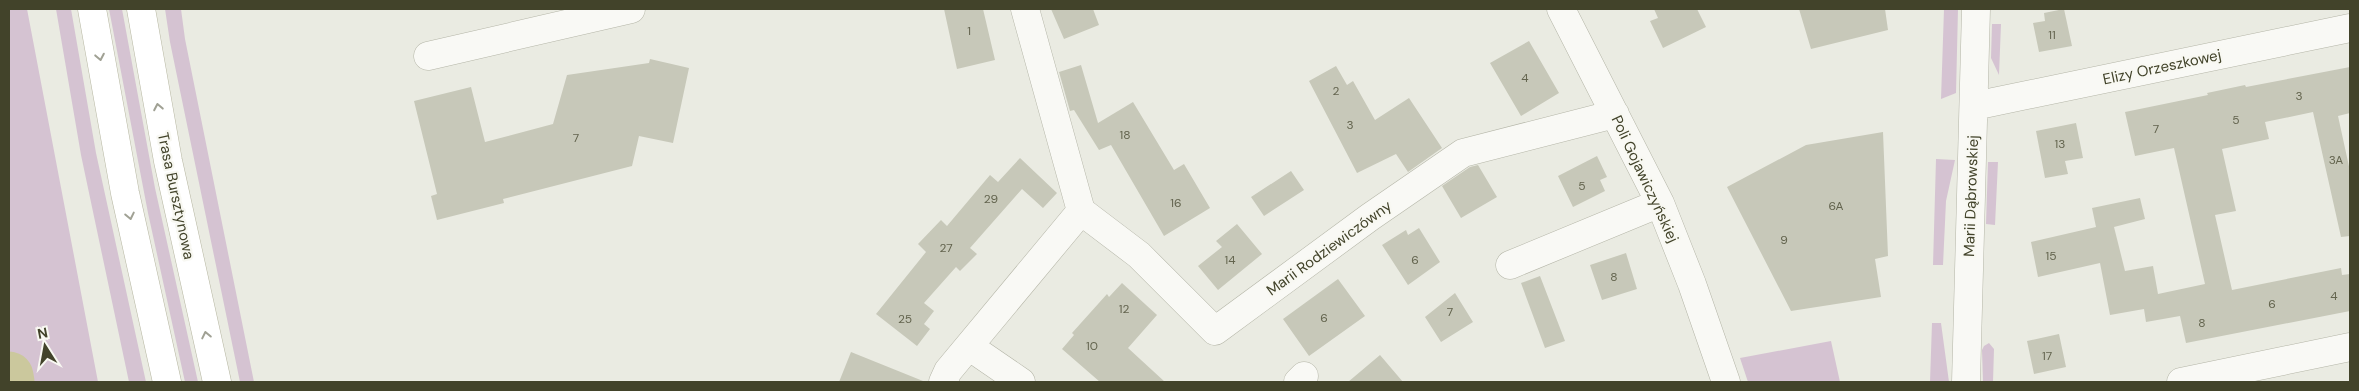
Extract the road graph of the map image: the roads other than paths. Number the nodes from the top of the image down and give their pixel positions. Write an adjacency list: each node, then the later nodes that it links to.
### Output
1 (92, 9): 17 (main road, one-way to 17)
2 (141, 9): 18 (main road, Trasa Bursztynowa, one-way to 2)
3 (631, 9): 7 (street)
4 (1026, 9): 13 (street)
5 (1561, 9): 11 (street, Poli Gojawiczyńskiej)
6 (1976, 9): 10 (street, Marii Dąbrowskiej)
7 (542, 19): 9 (street)
8 (2350, 28): 10 (street, Elizy Orzeszkowej)
9 (428, 56)
10 (1974, 106): 22 (street, Marii Dąbrowskiej)
11 (1614, 114): 12 (street, Poli Gojawiczyńskiej); 13 (street, Marii Rodziewiczówny)
12 (1660, 202): 14 (street); 21 (street, Poli Gojawiczyńskiej)
13 (1081, 211): 15 (street)
14 (1510, 265)
15 (970, 347): 19 (street); 20 (street)
16 (2350, 347): 23 (street)
17 (167, 382)
18 (217, 382)
19 (943, 382)
20 (1021, 382)
21 (1726, 382)
22 (1966, 382)
23 (2181, 382)

